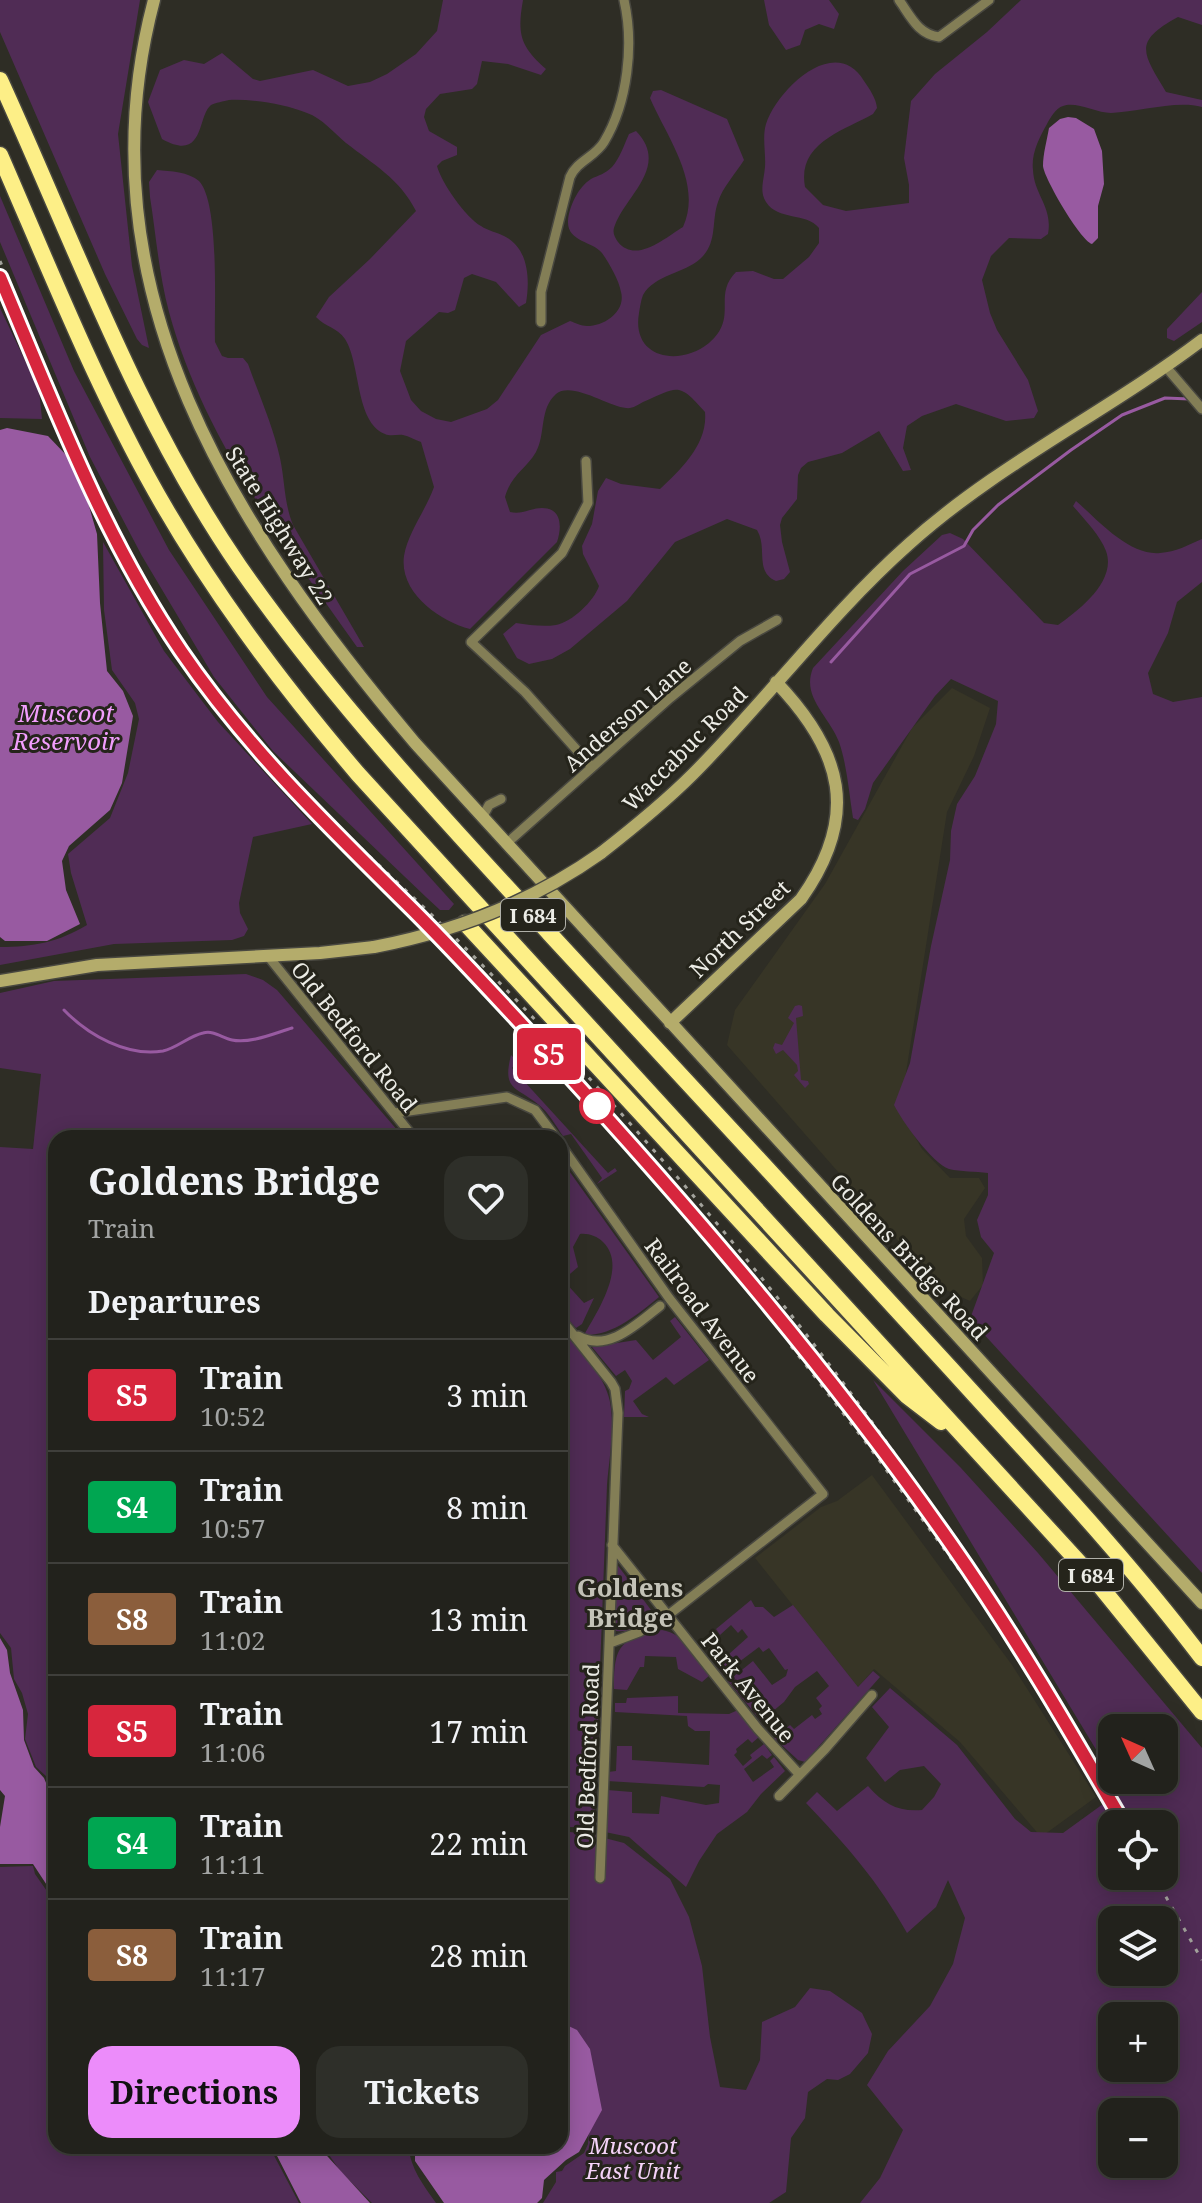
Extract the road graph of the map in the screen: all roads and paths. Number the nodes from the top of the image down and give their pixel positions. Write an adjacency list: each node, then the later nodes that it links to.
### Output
1 (154, 0): 16 (main road, State Highway 22)
2 (624, 0): 7 (street)
3 (899, 0): 4 (street)
4 (989, 0)
5 (0, 80): 35 (highway, I 684)
6 (0, 155): 30 (highway, I 684)
7 (541, 322)
8 (1202, 340): 9 (main road, Waccabuc Road)
9 (1166, 367): 10 (street); 13 (main road, Waccabuc Road)
10 (1202, 409)
11 (586, 461): 14 (street)
12 (777, 620): 14 (street, Anderson Lane)
13 (776, 682): 18 (main road, Waccabuc Road, bridge); 22 (main road, North Street)
14 (592, 767): 17 (street, Anderson Lane)
15 (501, 799): 16 (street)
16 (482, 818): 17 (main road, State Highway 22)
17 (506, 844): 19 (main road, State Highway 22)
18 (465, 923): 20 (main road, Waccabuc Road, bridge); 30 (highway)
19 (590, 935): 22 (main road, Goldens Bridge Road)
20 (268, 956): 21 (main road, Waccabuc Road); 23 (street, Old Bedford Road)
21 (0, 981)
22 (670, 1023): 32 (main road, Goldens Bridge Road)
23 (395, 1113): 24 (street, Old Bedford Road); 25 (street)
24 (408, 1130)
25 (550, 1130)
26 (568, 1155): 33 (street, Railroad Avenue)
27 (660, 1306): 29 (street)
28 (568, 1329): 29 (street, Old Bedford Road)
29 (571, 1333): 31 (street, Old Bedford Road)
30 (971, 1445): 37 (highway, I 684)
31 (612, 1545): 33 (street, Park Avenue); 34 (street, Old Bedford Road)
32 (1202, 1603)
33 (667, 1616): 34 (street); 38 (street, Park Avenue)
34 (610, 1643): 40 (street, Old Bedford Road)
35 (1202, 1658)
36 (872, 1695): 38 (street)
37 (1202, 1712)
38 (799, 1774): 39 (street)
39 (779, 1796)
40 (600, 1878)

